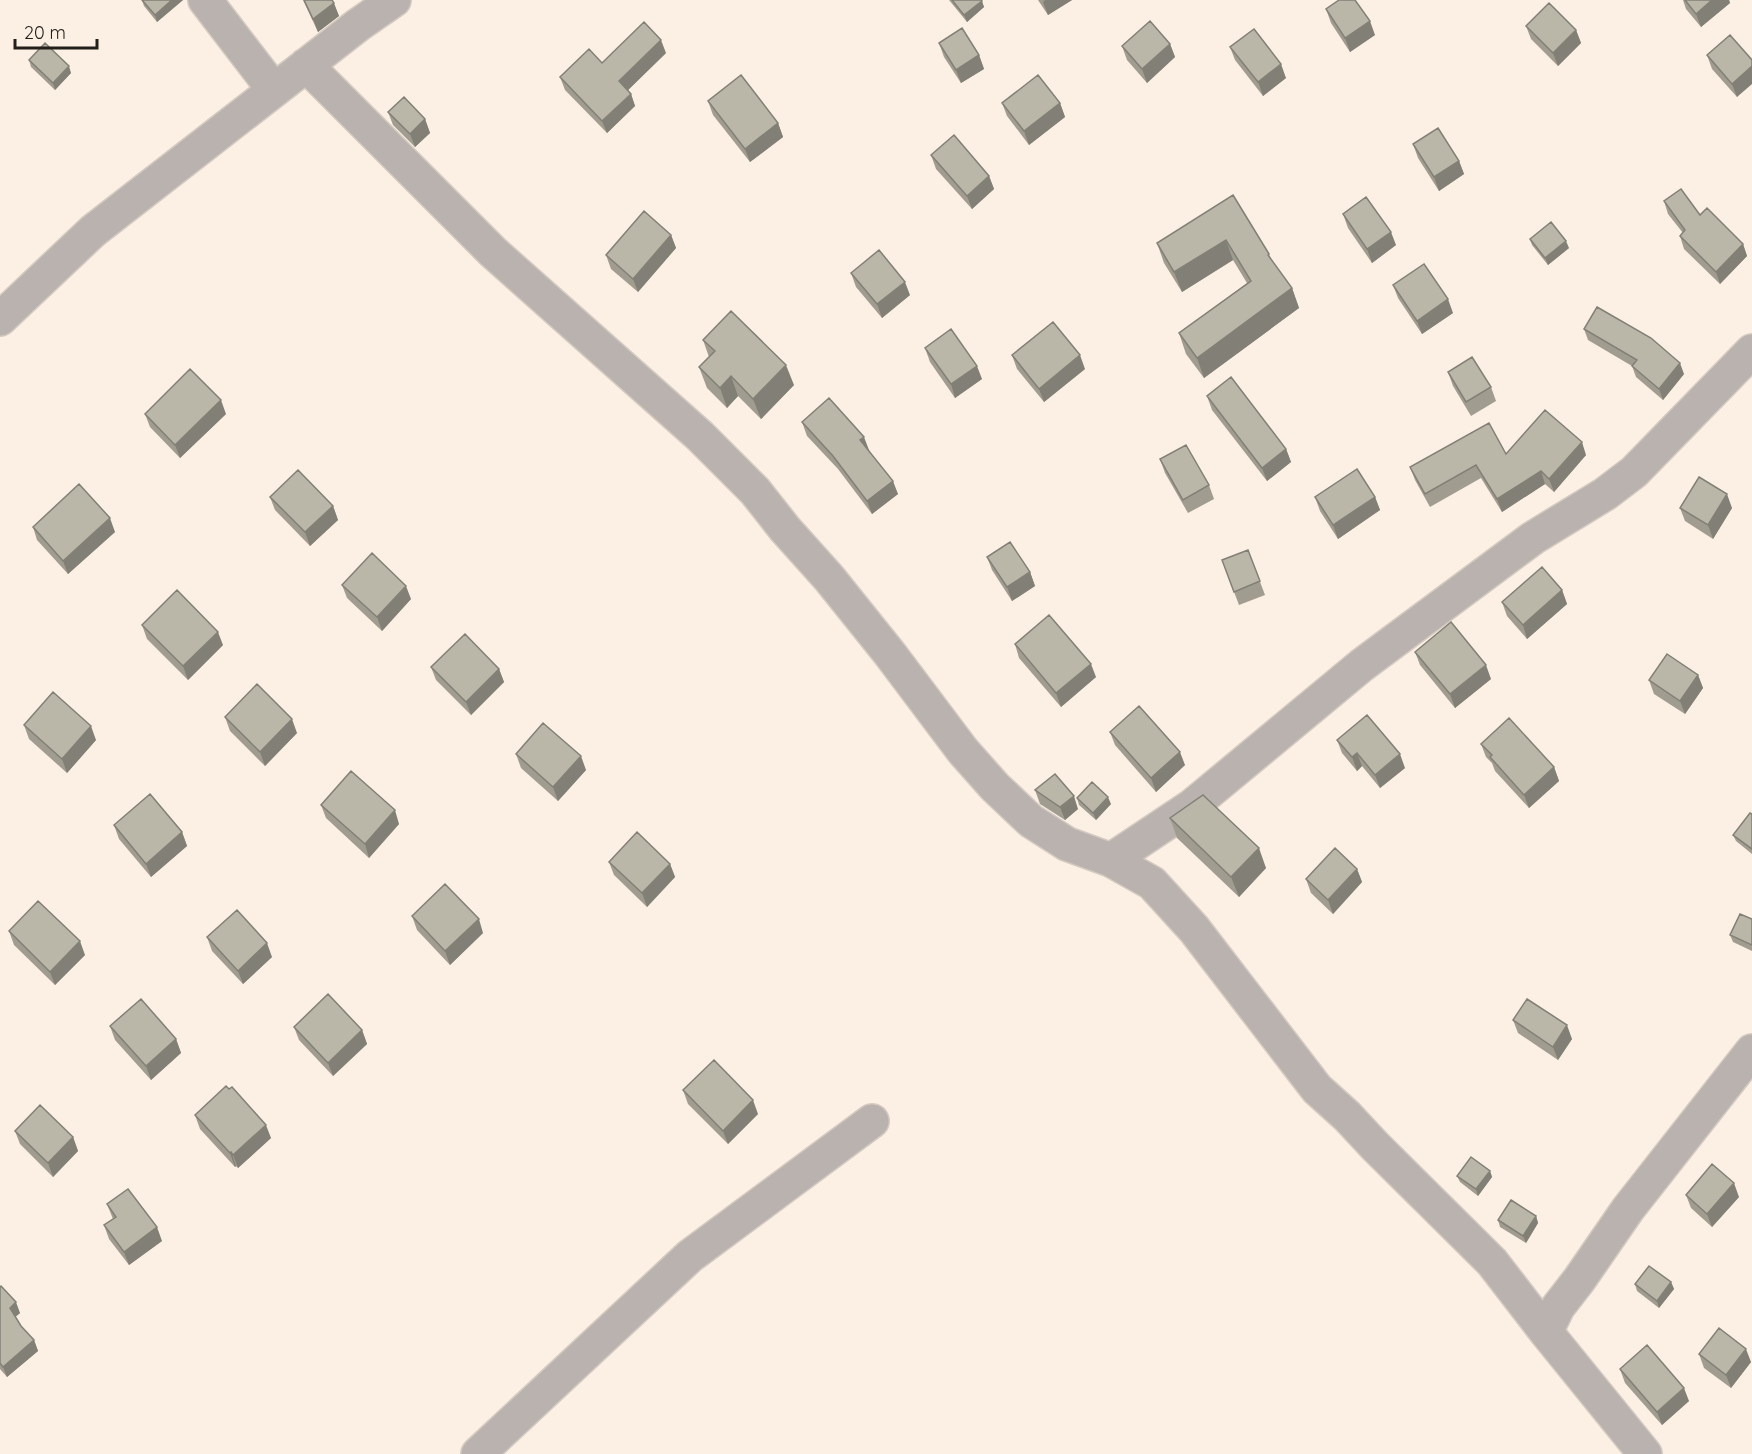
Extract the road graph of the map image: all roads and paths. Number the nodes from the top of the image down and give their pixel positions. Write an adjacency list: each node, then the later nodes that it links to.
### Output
1 (205, 0): 4 (street)
2 (394, 0): 3 (street)
3 (306, 65): 4 (street); 7 (street)
4 (274, 90): 5 (street)
5 (0, 319)
6 (1752, 351): 7 (street)
7 (1111, 860): 10 (street)
8 (1752, 1051): 10 (street)
9 (872, 1121): 11 (street)
10 (1546, 1332): 12 (street)
11 (478, 1454)
12 (1645, 1454)

